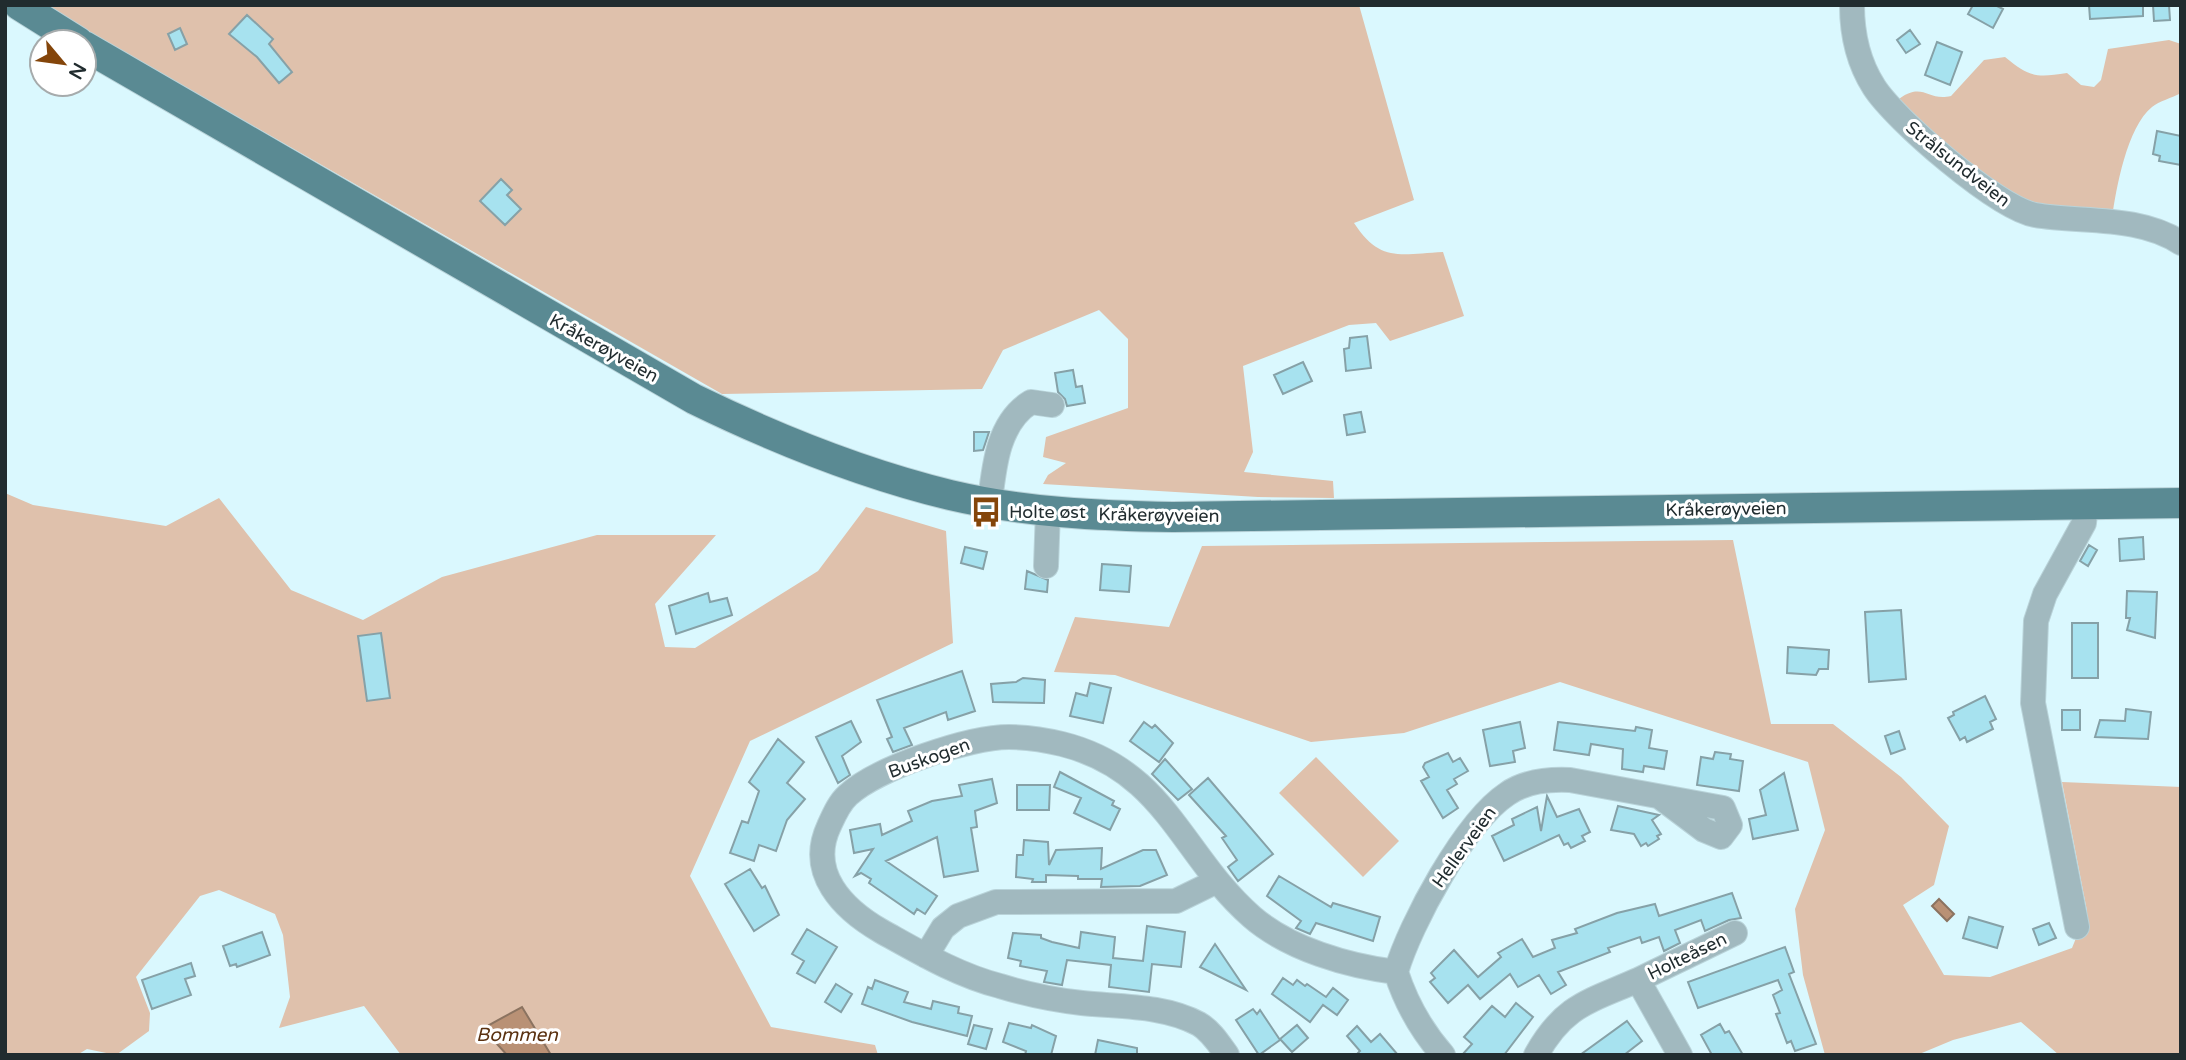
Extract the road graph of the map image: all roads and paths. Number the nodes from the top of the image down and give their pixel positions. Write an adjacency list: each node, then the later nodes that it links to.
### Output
1 (19, 5): 3 (main road)
2 (1852, 5): 5 (street, Strålsundveien)
3 (56, 28)
4 (98, 54): 7 (main road, Kråkerøyveien)
5 (2181, 243)
6 (1052, 405): 7 (street)
7 (990, 502): 10 (main road, Kråkerøyveien)
8 (2181, 503): 9 (main road, Kråkerøyveien)
9 (2086, 504): 10 (main road, Kråkerøyveien); 14 (street)
10 (1048, 510): 11 (street)
11 (1046, 566)
12 (1660, 797): 17 (street, Hellerveien)
13 (1217, 881): 16 (street); 16 (street, Buskogen); 17 (street, Buskogen)
14 (2077, 927)
15 (1735, 933): 18 (street, Holteåsen)
16 (926, 956): 20 (street, Buskogen)
17 (1396, 972): 19 (street)
18 (1638, 980): 21 (street, Holteåsen); 22 (street, Holteåsen)
19 (1440, 1054)
20 (1227, 1055)
21 (1536, 1055)
22 (1680, 1055)

